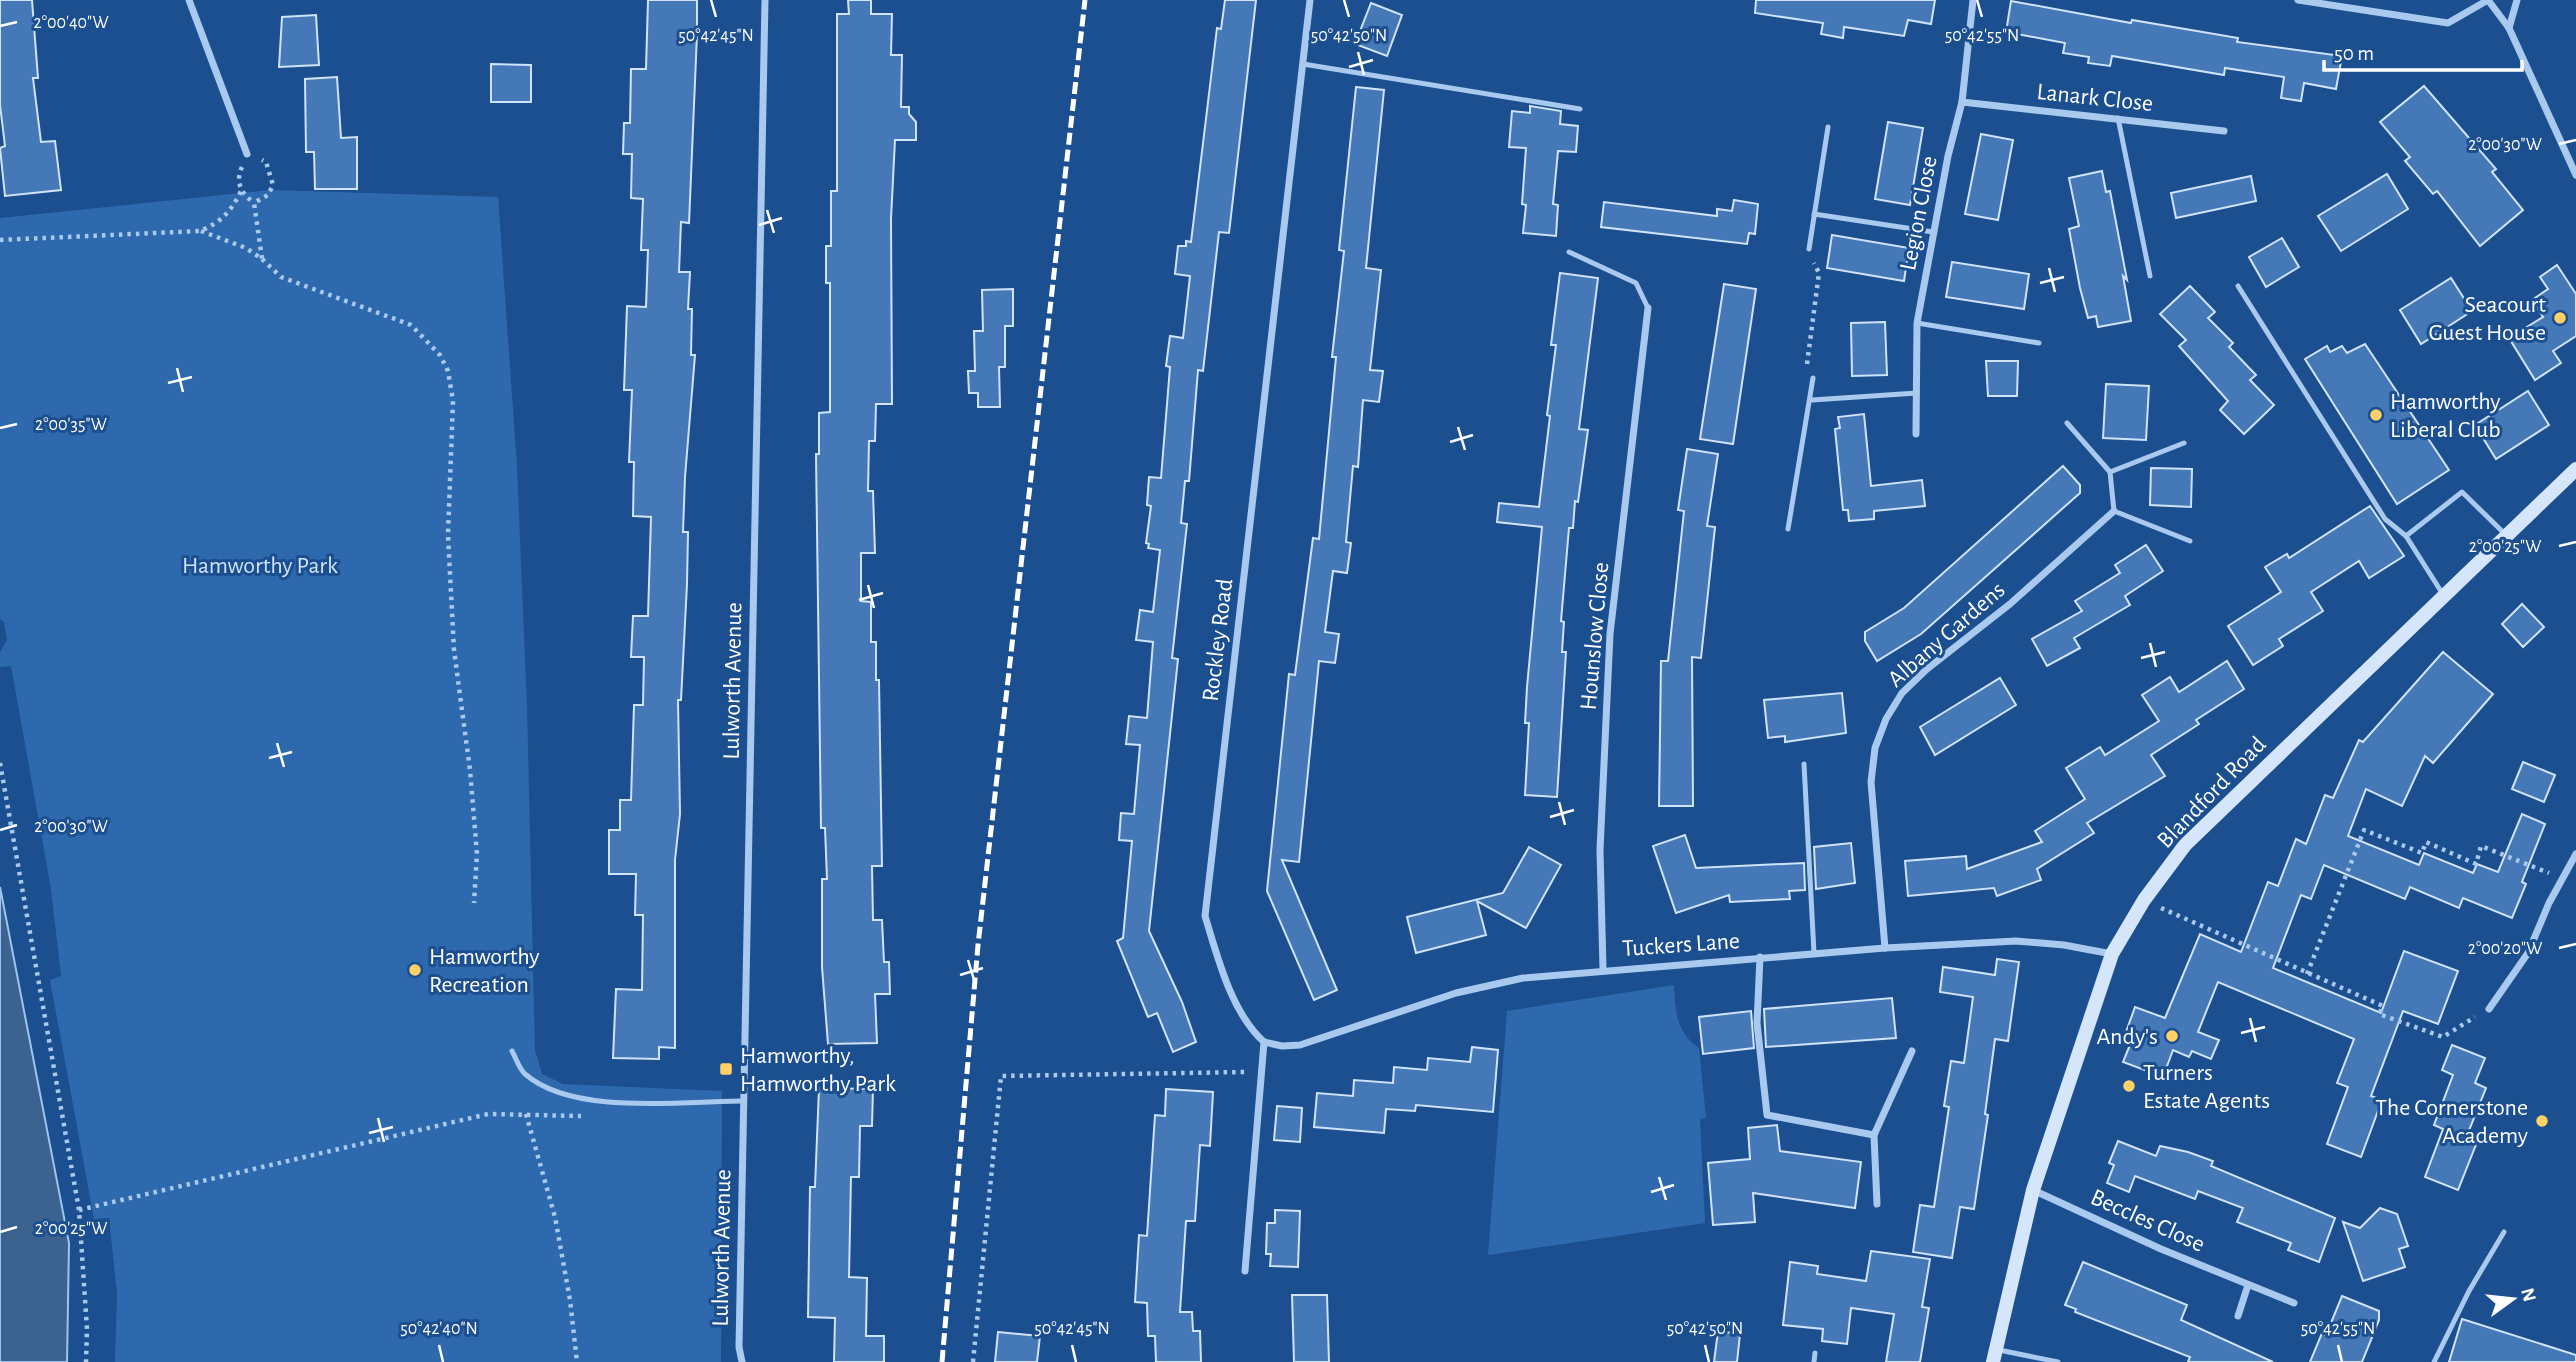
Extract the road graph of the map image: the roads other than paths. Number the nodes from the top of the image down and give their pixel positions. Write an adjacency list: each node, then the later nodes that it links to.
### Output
1 (189, 0): 15 (street)
2 (765, 0): 51 (street, Lulworth Avenue)
3 (1310, 0): 9 (street, Rockley Road)
4 (1973, 0): 10 (street, Legion Close)
5 (2298, 0): 6 (street)
6 (2488, 0): 8 (street)
7 (2516, 0): 8 (street)
8 (2509, 29): 16 (street)
9 (1303, 64): 11 (lane); 48 (street, Rockley Road)
10 (1962, 102): 12 (street, Lanark Close); 18 (street, Legion Close)
11 (1580, 109)
12 (2118, 118): 14 (street, Lanark Close); 21 (lane)
13 (1828, 127): 17 (lane)
14 (2224, 131)
15 (247, 154)
16 (2576, 175)
17 (1814, 214): 18 (lane); 19 (lane)
18 (1933, 232): 24 (street, Legion Close)
19 (1809, 249)
20 (1569, 252): 23 (lane)
21 (2150, 276)
22 (2238, 286): 36 (lane)
23 (1648, 308): 46 (street, Hounslow Close)
24 (1917, 323): 25 (lane); 27 (street, Legion Close)
25 (2039, 343)
26 (1813, 378): 28 (lane)
27 (1917, 393): 28 (lane); 30 (street, Legion Close)
28 (1812, 400): 35 (lane)
29 (2067, 423): 33 (lane)
30 (1916, 434)
31 (2184, 443): 33 (lane)
32 (2576, 469): 37 (main road, Blandford Road)
33 (2110, 472): 34 (lane)
34 (2114, 511): 38 (lane); 42 (street, Albany Gardens)
35 (1788, 528)
36 (2406, 536): 37 (lane); 39 (lane)
37 (2506, 536): 39 (main road, Blandford Road)
38 (2190, 541)
39 (2444, 596): 44 (main road, Blandford Road)
40 (1804, 764): 43 (lane)
41 (2576, 854): 47 (street)
42 (1885, 948): 43 (street, Tuckers Lane); 44 (street, Tuckers Lane)
43 (1814, 953): 45 (street, Tuckers Lane)
44 (2112, 954): 53 (main road, Blandford Road)
45 (1760, 957): 46 (street, Tuckers Lane); 52 (street)
46 (1603, 969): 48 (street, Tuckers Lane)
47 (2489, 1009)
48 (1264, 1042): 56 (street)
49 (512, 1051): 51 (lane)
50 (1912, 1051): 52 (street)
51 (742, 1101): 62 (street, Lulworth Avenue)
52 (1874, 1135): 54 (street)
53 (2033, 1190): 57 (street, Beccles Close); 61 (main road, Blandford Road)
54 (1877, 1204)
55 (2504, 1232): 65 (lane)
56 (1245, 1271)
57 (2248, 1285): 58 (street, Beccles Close); 59 (street)
58 (2294, 1303)
59 (2238, 1316)
60 (1815, 1353): 63 (lane)
61 (1994, 1356): 64 (lane)
62 (742, 1362)
63 (1814, 1362)
64 (2058, 1362)
65 (2434, 1362)

